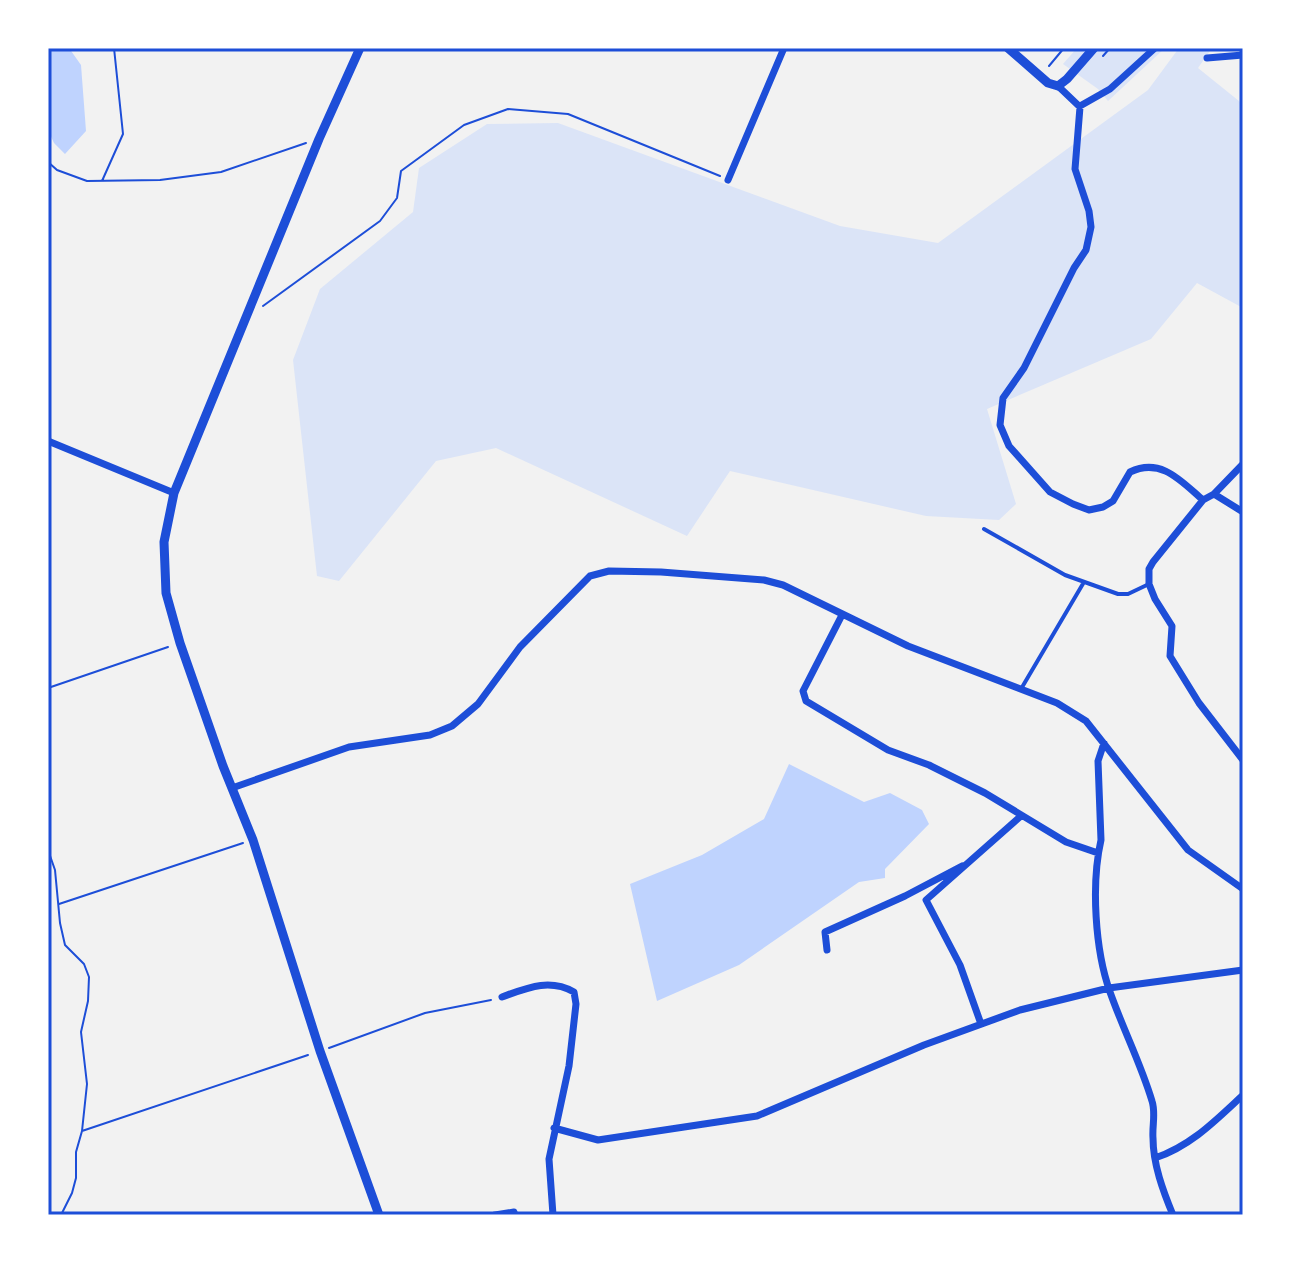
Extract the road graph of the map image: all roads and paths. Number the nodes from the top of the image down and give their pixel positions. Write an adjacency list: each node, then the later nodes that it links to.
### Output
1 (114, 48): 16 (path)
2 (360, 48): 13 (street)
3 (784, 48): 15 (street)
4 (1008, 48): 10 (street)
5 (1064, 48): 10 (path)
6 (1094, 48): 11 (street)
7 (1155, 48): 12 (street)
8 (1243, 55): 9 (street)
9 (1207, 58)
10 (1040, 76): 11 (street)
11 (1058, 86): 12 (street)
12 (1080, 106): 22 (street)
13 (319, 139): 16 (path); 17 (street)
14 (48, 162): 16 (path)
15 (728, 180): 17 (path)
16 (102, 181)
17 (246, 319): 20 (street)
18 (48, 441): 20 (street)
19 (1243, 464): 21 (street)
20 (174, 493): 28 (street)
21 (1214, 494): 22 (street); 23 (street)
22 (1203, 500): 26 (street)
23 (1243, 512)
24 (984, 529): 25 (lane)
25 (1084, 582): 26 (lane); 30 (lane)
26 (1149, 584): 32 (street)
27 (842, 615): 30 (street); 33 (street); 34 (street)
28 (180, 643): 29 (path); 33 (street)
29 (48, 688)
30 (1021, 689): 31 (street)
31 (1104, 743): 37 (street); 39 (street)
32 (1243, 760)
33 (232, 788): 35 (street)
34 (1021, 816): 37 (street); 38 (street)
35 (253, 840): 40 (path); 46 (street)
36 (48, 850): 40 (path)
37 (1098, 853): 43 (street)
38 (968, 863): 41 (street); 45 (street)
39 (1243, 889)
40 (58, 905): 49 (path)
41 (827, 950)
42 (1243, 970): 43 (street)
43 (1109, 988): 45 (street); 50 (street)
44 (502, 997): 46 (path); 48 (street)
45 (981, 1024): 48 (street)
46 (320, 1051): 49 (path); 52 (street)
47 (1243, 1095): 50 (street)
48 (554, 1128): 55 (street)
49 (82, 1131): 51 (path)
50 (1155, 1158): 56 (street)
51 (61, 1215)
52 (379, 1215)
53 (495, 1215): 54 (street)
54 (515, 1215)
55 (550, 1215)
56 (1173, 1215)

